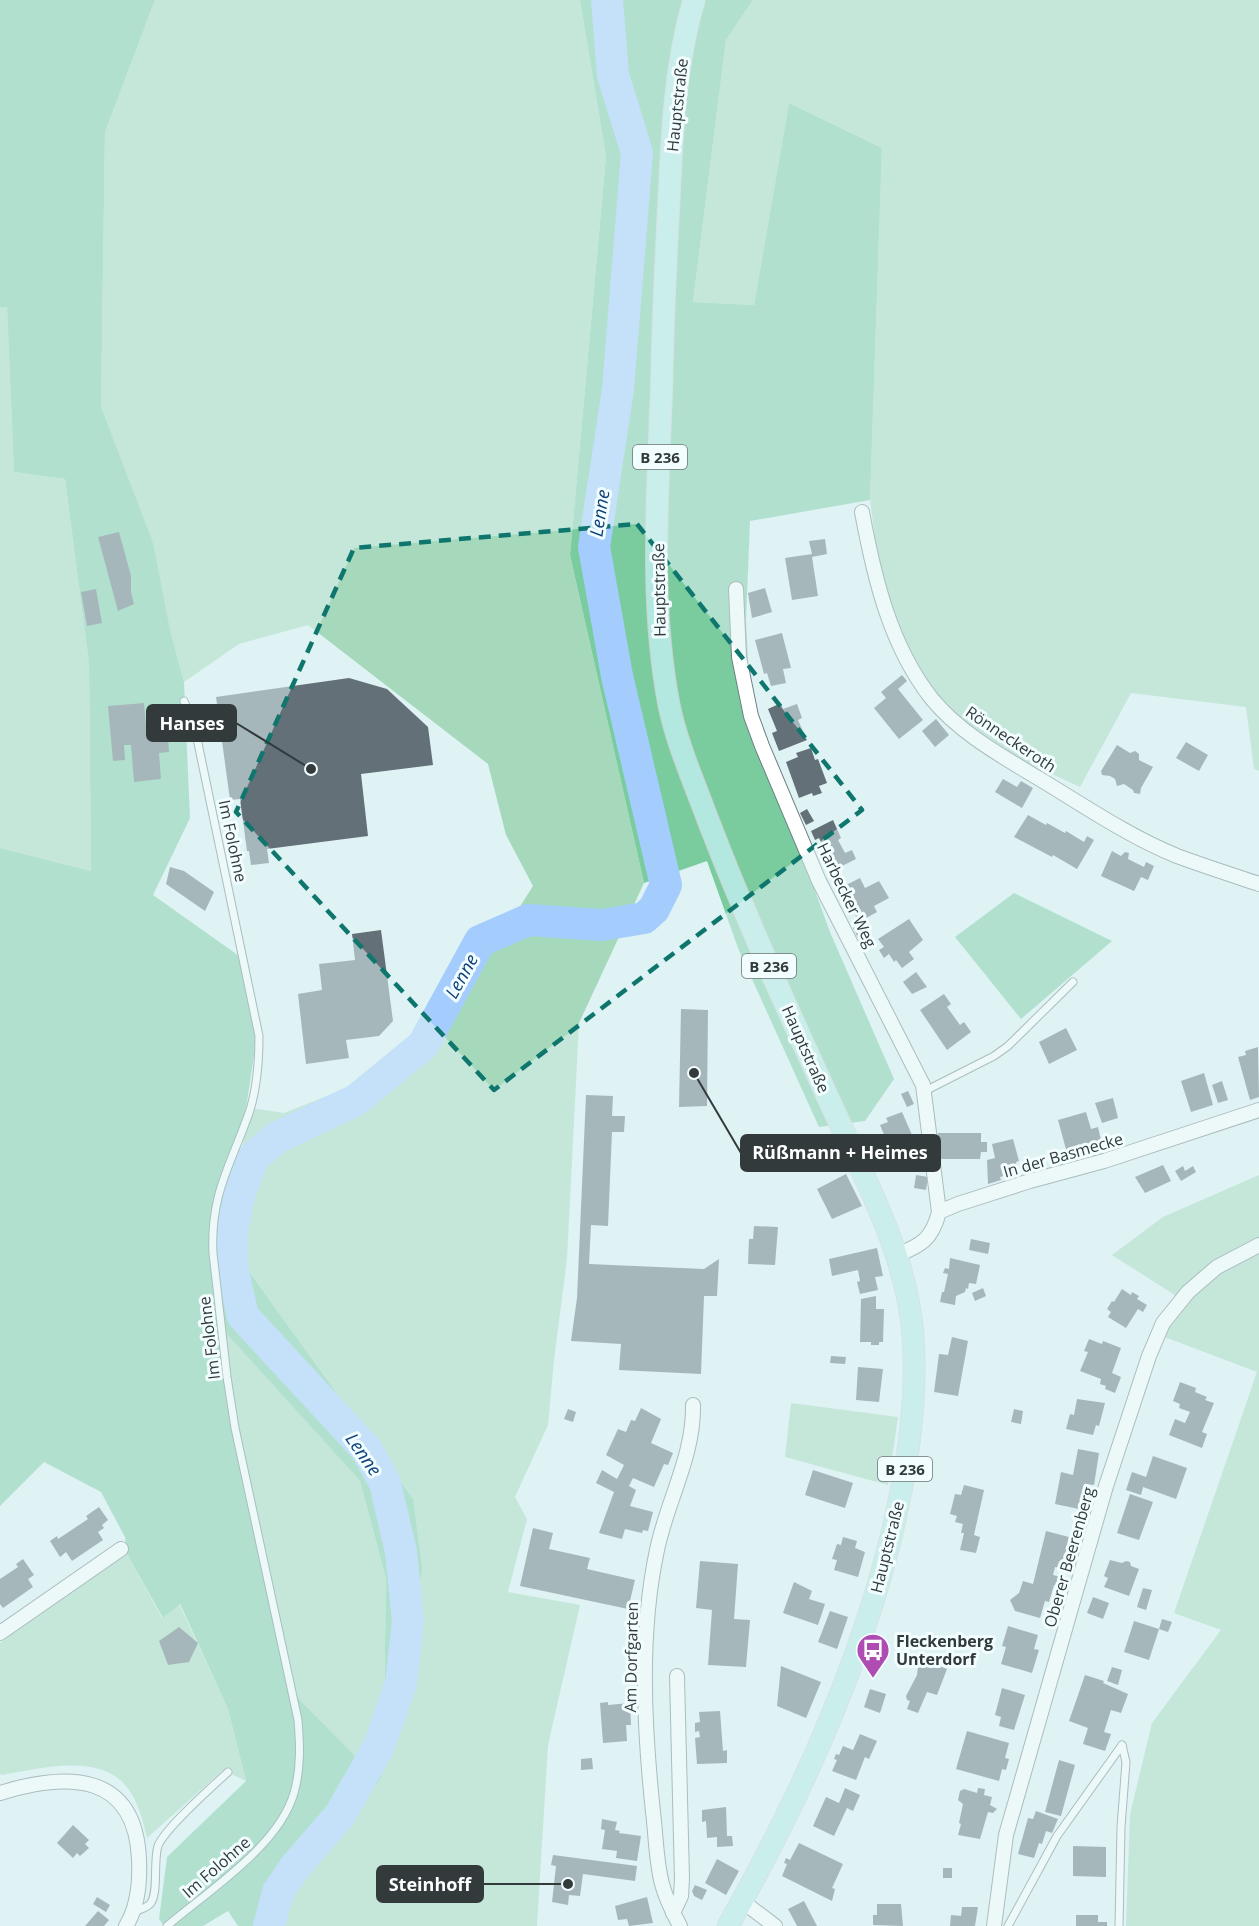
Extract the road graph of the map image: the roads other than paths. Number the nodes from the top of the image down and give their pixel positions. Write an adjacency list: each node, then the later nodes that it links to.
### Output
1 (694, 0): 11 (main road, Hauptstraße / B 236)
2 (862, 512): 5 (street, Rönneckeroth)
3 (736, 589): 7 (street, Harbecker Weg)
4 (183, 701): 22 (lane, Im Folohne)
5 (1259, 884)
6 (1073, 981): 7 (lane)
7 (925, 1091): 9 (street, Harbecker Weg)
8 (1259, 1110): 9 (street, In der Basmecke)
9 (939, 1212): 11 (street)
10 (1259, 1245): 26 (street, Oberer Beerenberg)
11 (897, 1255): 18 (main road, Hauptstraße / B 236)
12 (693, 1405): 20 (street, Am Dorfgarten)
13 (121, 1549): 14 (street)
14 (0, 1633)
15 (677, 1676): 20 (street)
16 (228, 1772): 19 (lane)
17 (0, 1793): 19 (street)
18 (742, 1900): 24 (main road, Hauptstraße / B 236); 25 (street)
19 (133, 1912): 21 (street)
20 (673, 1913): 23 (street, Am Dorfgarten)
21 (126, 1926)
22 (167, 1926)
23 (680, 1926)
24 (728, 1926)
25 (775, 1926)
26 (994, 1926)
27 (1008, 1926): 28 (lane)
28 (1119, 1926)

